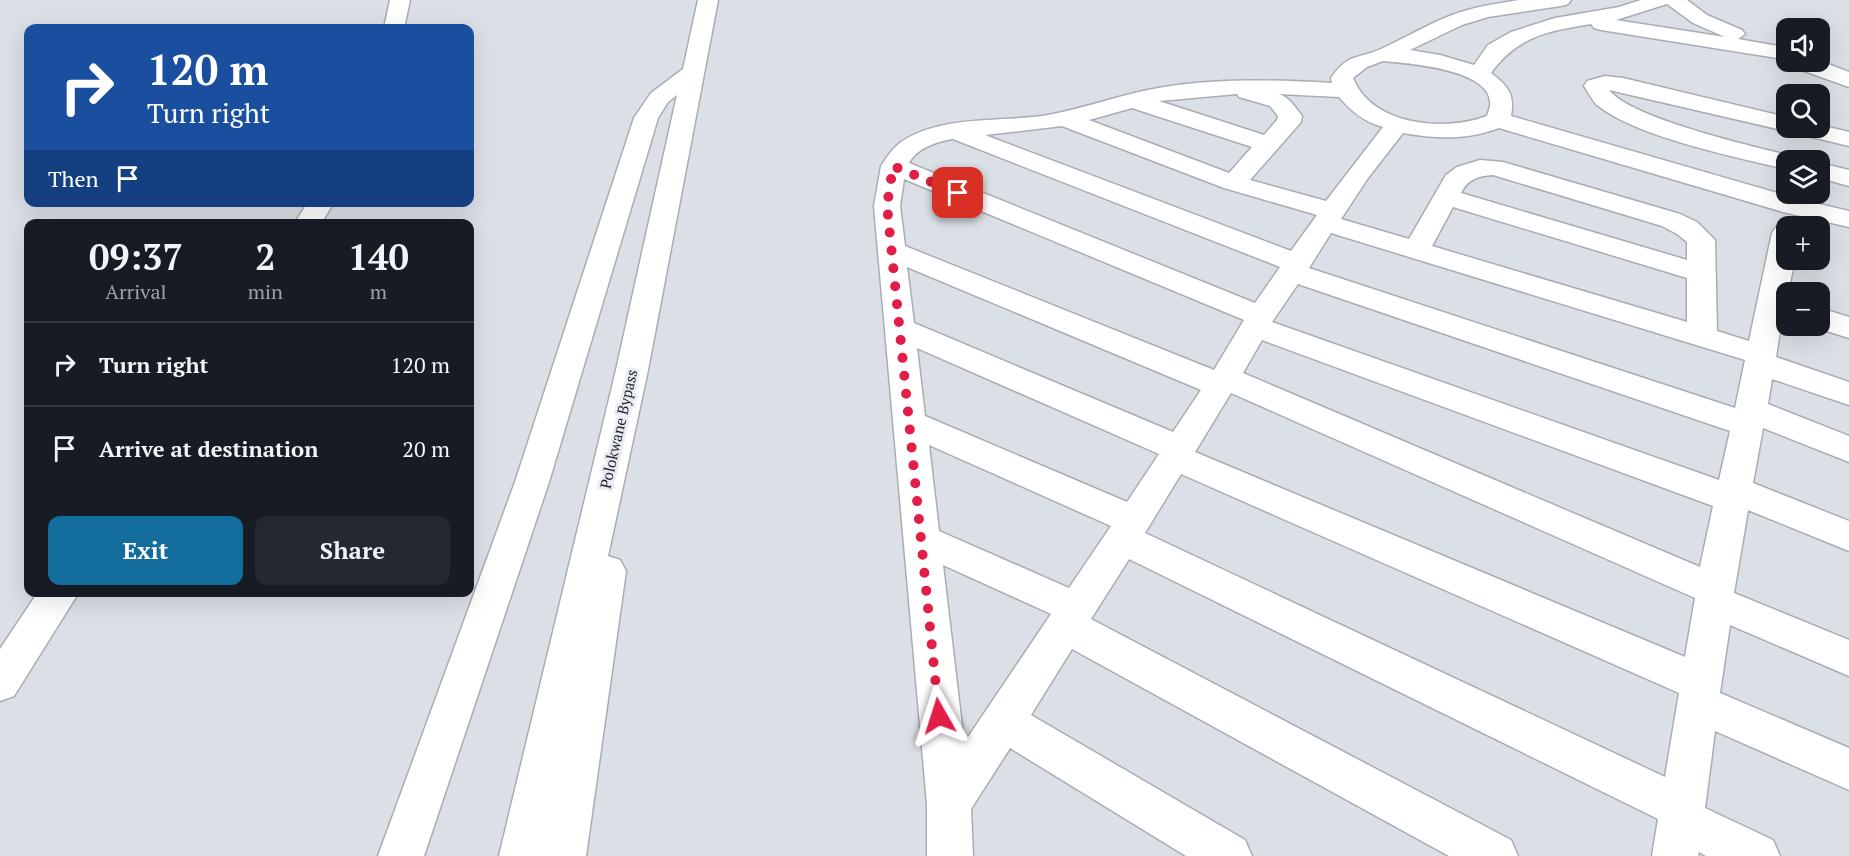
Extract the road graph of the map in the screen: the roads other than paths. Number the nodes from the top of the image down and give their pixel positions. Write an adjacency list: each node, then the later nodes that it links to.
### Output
1 (400, 0): 7 (main road)
2 (708, 0): 11 (main road, Polokwane Bypass)
3 (1561, 0): 10 (main road)
4 (1661, 0): 6 (main road)
5 (1674, 0): 8 (main road)
6 (1575, 22): 9 (main road); 13 (main road)
7 (395, 24)
8 (1776, 51)
9 (1776, 53)
10 (1383, 55): 13 (main road); 16 (main road)
11 (692, 72): 47 (main road, Polokwane Bypass); 68 (main road)
12 (1828, 72): 14 (main road)
13 (1478, 75): 19 (main road)
14 (1849, 80)
15 (1226, 85): 16 (main road); 17 (main road); 25 (main road)
16 (1344, 90): 21 (main road)
17 (1134, 100): 18 (main road); 25 (main road)
18 (1065, 120): 22 (main road); 30 (main road)
19 (1498, 120): 21 (main road); 32 (main road)
20 (1776, 122): 26 (main road)
21 (1398, 124): 33 (main road)
22 (957, 132): 27 (main road); 37 (main road)
23 (1830, 134): 24 (main road)
24 (1849, 139)
25 (1267, 144): 30 (main road)
26 (1776, 159)
27 (893, 166): 35 (main road); 41 (main road)
28 (1830, 173): 29 (main road)
29 (1849, 178)
30 (1233, 183): 33 (main road)
31 (1447, 197): 36 (main road); 38 (main road); 38 (main road)
32 (1790, 215): 34 (main road); 39 (main road)
33 (1328, 217): 36 (main road); 37 (main road)
34 (1849, 219)
35 (891, 250): 43 (main road); 48 (main road)
36 (1416, 250): 45 (main road)
37 (1295, 268): 41 (main road); 50 (main road)
38 (1701, 273): 45 (main road)
39 (1782, 282)
40 (1776, 315): 46 (main road)
41 (1258, 321): 48 (main road); 54 (main road)
42 (1830, 321): 44 (main road)
43 (899, 328): 51 (main road); 53 (main road)
44 (1849, 328)
45 (1702, 337): 46 (main road)
46 (1761, 359): 49 (main road); 50 (main road)
47 (632, 370): 69 (main road, Polokwane Bypass); 70 (main road)
48 (1223, 382): 53 (main road); 58 (main road)
49 (1849, 394)
50 (1749, 417): 52 (main road); 54 (main road)
51 (909, 423): 55 (main road); 57 (main road)
52 (1849, 449)
53 (1177, 453): 55 (main road); 63 (main road)
54 (1733, 494): 56 (main road); 58 (main road)
55 (1128, 529): 60 (main road); 67 (main road)
56 (1849, 536)
57 (921, 539): 60 (main road); 66 (main road)
58 (1714, 596): 61 (main road); 63 (main road)
59 (57, 597): 62 (main road)
60 (1070, 616): 64 (main road); 73 (main road)
61 (1849, 658)
62 (0, 683)
63 (1699, 693): 65 (main road); 67 (main road)
64 (1003, 721): 66 (main road); 72 (main road)
65 (1849, 769)
66 (949, 804): 71 (main road)
67 (1679, 828): 74 (main road)
68 (401, 856)
69 (522, 856)
70 (562, 856)
71 (950, 856)
72 (1228, 856)
73 (1495, 856)
74 (1757, 856)

